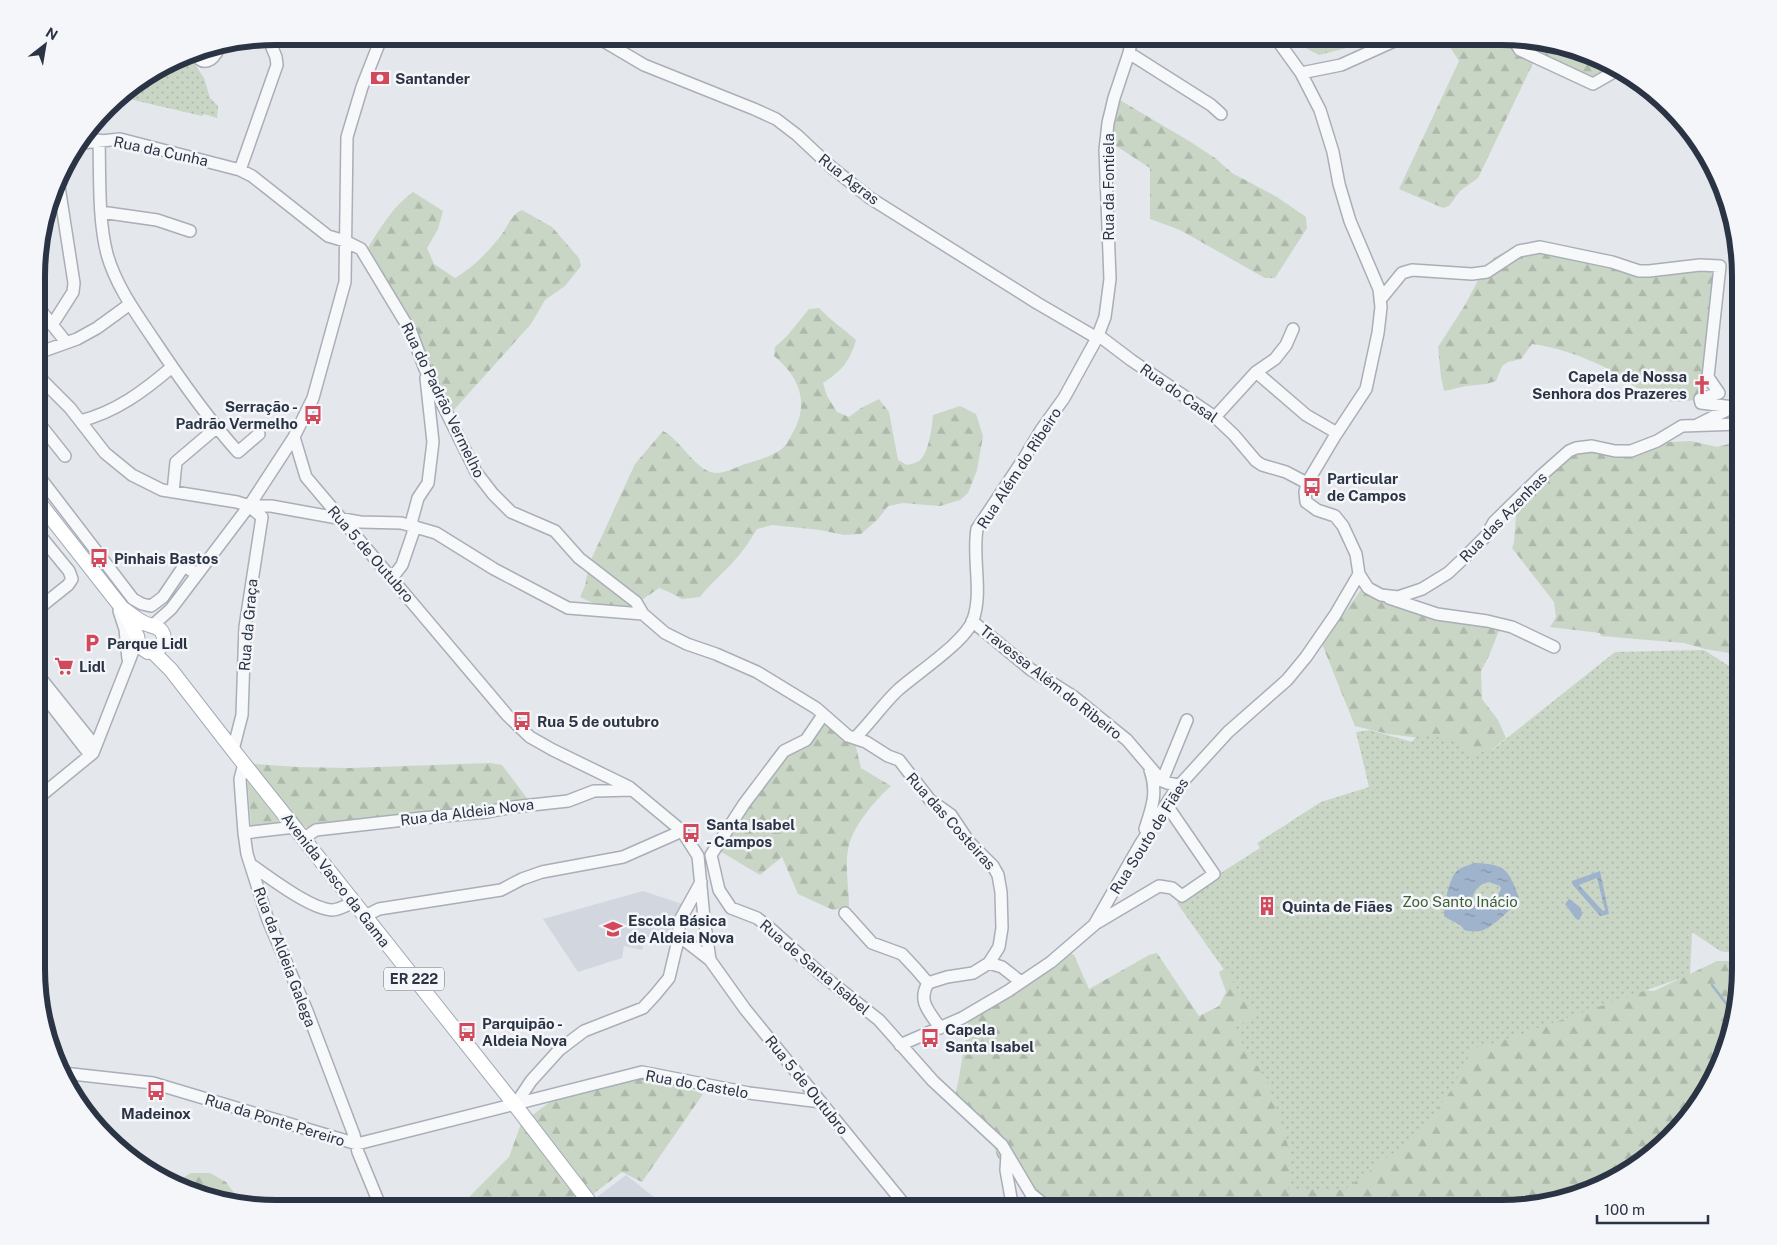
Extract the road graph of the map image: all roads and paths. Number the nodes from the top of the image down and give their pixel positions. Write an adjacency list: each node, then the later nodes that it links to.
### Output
1 (271, 45): 16 (street)
2 (378, 45): 20 (street)
3 (610, 45): 26 (street, Rua Agras)
4 (1130, 45): 9 (street, Rua da Fontiela)
5 (1281, 45): 11 (street)
6 (1385, 45): 11 (street)
7 (1517, 45): 12 (street)
8 (217, 53): 10 (street)
9 (1128, 53): 13 (street); 26 (street, Rua da Fontiela)
10 (199, 58)
11 (1301, 73): 21 (street)
12 (1611, 74)
13 (1221, 114)
14 (99, 140): 15 (street, Rua da Cunha); 16 (street, Rua da Cunha); 18 (street)
15 (88, 142)
16 (240, 170): 20 (street, Rua da Cunha)
17 (60, 194): 24 (street)
18 (101, 212): 19 (street); 22 (street)
19 (190, 231)
20 (345, 241): 30 (street, Rua do Padrão Vermelho); 45 (street)
21 (1380, 300): 33 (street); 43 (street)
22 (130, 304): 27 (street); 29 (street)
23 (45, 316): 24 (street)
24 (52, 325): 27 (street)
25 (1293, 329): 31 (street)
26 (1097, 337): 35 (street, Rua do Casal); 62 (street, Rua Além do Ribeiro)
27 (66, 342): 28 (street)
28 (45, 351)
29 (172, 367): 36 (street); 41 (street)
30 (425, 369): 37 (street, Rua do Padrão Vermelho); 40 (street)
31 (1256, 372): 35 (street); 43 (street)
32 (45, 383): 36 (street)
33 (1732, 407)
34 (1732, 408): 39 (street)
35 (1215, 416): 48 (street, Rua do Casal)
36 (80, 421): 49 (street)
37 (450, 421): 40 (street); 61 (street, Rua do Padrão Vermelho)
38 (1732, 424): 39 (street, Rua das Azenhas)
39 (1697, 425): 58 (street, Rua das Azenhas)
40 (431, 426): 53 (street)
41 (216, 428): 44 (street); 49 (street)
42 (45, 431): 46 (street)
43 (1337, 433): 48 (street)
44 (259, 434)
45 (294, 437): 50 (street); 52 (street, Rua 5 de Outubro)
46 (65, 456)
47 (45, 483): 55 (street)
48 (1307, 483): 56 (street)
49 (173, 492): 50 (street)
50 (249, 506): 52 (street); 55 (street); 74 (street, Rua da Graça)
51 (45, 510): 60 (main road, Avenida Vasco da Gama / ER 222)
52 (340, 519): 53 (street); 57 (street, Rua 5 de Outubro)
53 (412, 526): 57 (street); 61 (street)
54 (45, 542): 59 (street)
55 (198, 574): 63 (street)
56 (1359, 574): 58 (street); 78 (street, Rua Souto de Fiães)
57 (392, 578): 79 (street, Rua 5 de Outubro)
58 (1381, 595): 65 (street)
59 (45, 603)
60 (119, 603): 63 (main road, Avenida Vasco da Gama / ER 222); 64 (main road, Avenida Vasco da Gama / ER 222); 67 (street)
61 (643, 614): 70 (street, Rua do Padrão Vermelho)
62 (972, 621): 72 (street, Rua Além do Ribeiro); 76 (street, Travessa Além do Ribeiro)
63 (154, 627): 64 (main road); 66 (main road, Avenida Vasco da Gama / ER 222)
64 (137, 638): 66 (main road, Avenida Vasco da Gama / ER 222); 67 (street)
65 (1554, 647)
66 (154, 650): 67 (street); 74 (main road, Avenida Vasco da Gama / ER 222)
67 (128, 663): 73 (street)
68 (45, 685): 73 (street)
69 (45, 696): 73 (street)
70 (823, 715): 72 (street, Rua do Padrão Vermelho); 86 (street)
71 (1187, 720): 77 (street)
72 (855, 738): 96 (street, Rua das Costeiras)
73 (93, 750): 80 (street)
74 (233, 750): 75 (main road, Avenida Vasco da Gama / ER 222)
75 (244, 764): 83 (street, Rua da Aldeia Galega); 84 (main road, Avenida Vasco da Gama / ER 222)
76 (1149, 767): 77 (street, Travessa Além do Ribeiro); 85 (street, Travessa Além do Ribeiro)
77 (1162, 781): 78 (street)
78 (1179, 785): 81 (street, Rua Souto de Fiães)
79 (632, 790): 82 (street, Rua 5 de Outubro); 84 (street, Rua da Aldeia Nova)
80 (45, 792)
81 (1166, 804): 85 (street, Rua Souto de Fiães); 93 (street)
82 (682, 831): 87 (street, Rua 5 de Outubro); 92 (street)
83 (244, 833): 84 (street, Rua da Aldeia Nova); 88 (street, Rua da Aldeia Galega)
84 (299, 833): 90 (main road, Avenida Vasco da Gama / ER 222)
85 (1141, 843): 93 (street, Rua Souto de Fiães)
86 (711, 855): 87 (street); 100 (street, Rua de Santa Isabel)
87 (698, 856): 89 (street, Rua 5 de Outubro)
88 (250, 864): 90 (street); 104 (street, Rua da Aldeia Galega)
89 (702, 882): 94 (street); 95 (street, Rua 5 de Outubro)
90 (354, 902): 92 (main road, Avenida Vasco da Gama / ER 222)
91 (845, 913): 98 (street)
92 (365, 916): 103 (main road, Avenida Vasco da Gama / ER 222)
93 (1094, 924): 97 (street, Rua Souto de Fiães)
94 (679, 936): 95 (street, Rua 5 de Outubro); 103 (street)
95 (710, 960): 102 (street, Rua 5 de Outubro)
96 (989, 963): 97 (street); 98 (street)
97 (1021, 982): 99 (street, Rua Souto de Fiães)
98 (928, 983): 99 (street)
99 (940, 1028): 100 (street, Rua Souto de Fiães)
100 (900, 1045): 105 (street, Rua de Santa Isabel)
101 (71, 1074): 104 (street, Rua da Ponte Pereiro)
102 (821, 1102): 103 (street, Rua do Castelo); 108 (street, Rua 5 de Outubro)
103 (515, 1105): 104 (street, Rua da Ponte Pereiro); 107 (main road, Avenida Vasco da Gama / ER 222)
104 (356, 1144): 106 (street, Rua da Aldeia Galega)
105 (1007, 1154): 109 (street); 110 (street, Rua de Santa Isabel)
106 (378, 1200)
107 (588, 1200)
108 (901, 1200)
109 (1012, 1200)
110 (1039, 1200)

